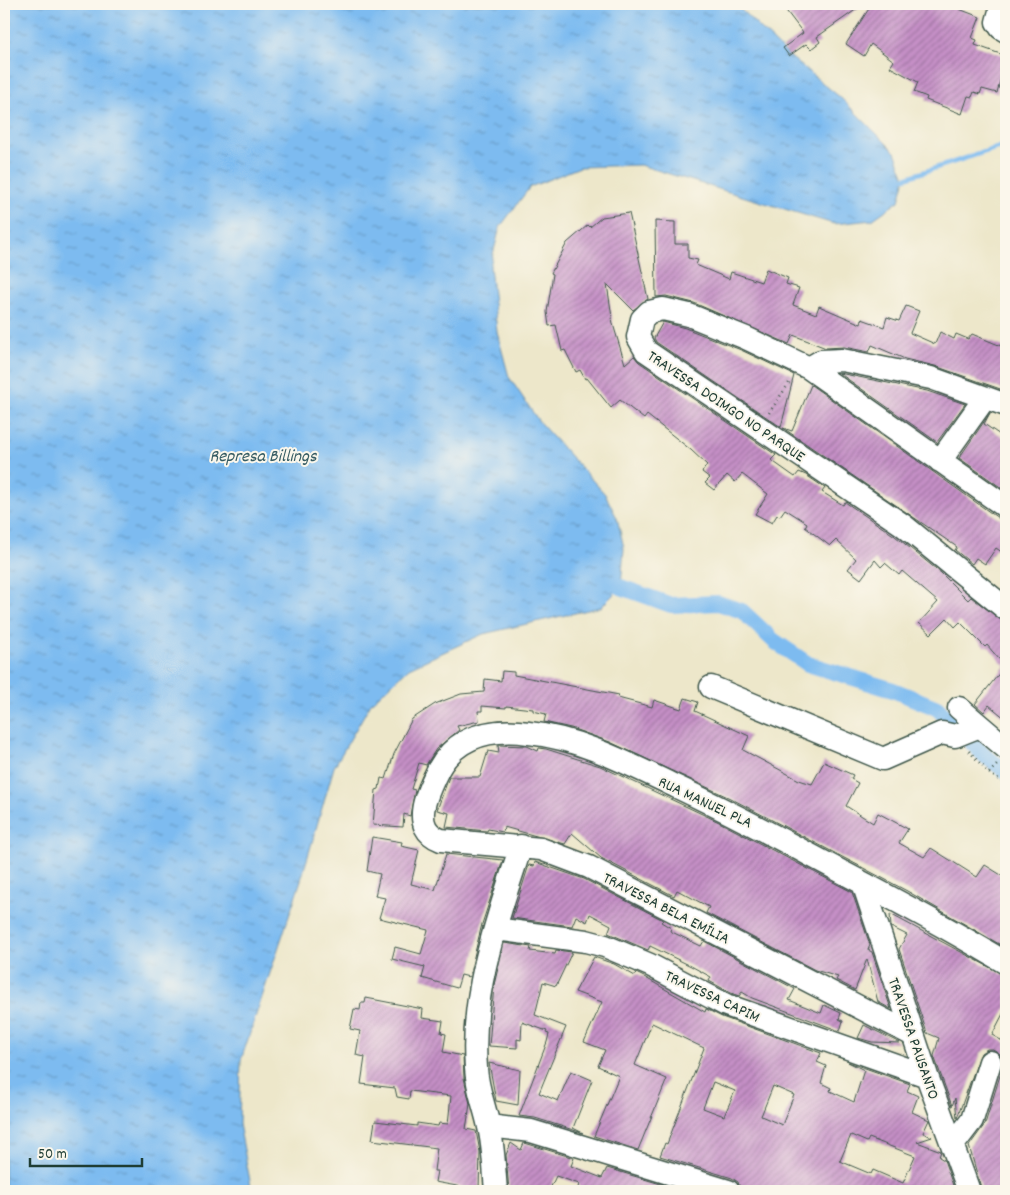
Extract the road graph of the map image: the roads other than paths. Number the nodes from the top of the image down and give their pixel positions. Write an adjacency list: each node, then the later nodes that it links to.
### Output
1 (1002, 4): 2 (street)
2 (1006, 31)
3 (805, 366): 4 (street); 6 (street, TRAVESSA DOIMGO NO PARQUE); 8 (street, TRAVESSA DOIMGO NO PARQUE)
4 (984, 398): 5 (street); 6 (street)
5 (1006, 406)
6 (940, 461): 7 (street, TRAVESSA DOIMGO NO PARQUE)
7 (1006, 507)
8 (1006, 609)
9 (711, 687): 11 (street)
10 (959, 708): 11 (street)
11 (967, 731): 12 (street)
12 (1006, 748)
13 (423, 812): 14 (street, TRAVESSA BELA EMÍLIA); 15 (street, RUA MANUEL PLA)
14 (521, 846): 16 (street); 18 (street, TRAVESSA BELA EMÍLIA)
15 (863, 883): 17 (street, RUA MANUEL PLA); 18 (street, TRAVESSA PAUSANTO)
16 (495, 929): 20 (street, TRAVESSA CAPIM); 21 (street)
17 (1006, 963)
18 (913, 1035): 20 (street, TRAVESSA PAUSANTO)
19 (990, 1062): 22 (street)
20 (927, 1076): 22 (street, TRAVESSA PAUSANTO)
21 (489, 1126): 23 (street); 24 (street)
22 (953, 1145): 25 (street, TRAVESSA PAUSANTO)
23 (496, 1191)
24 (728, 1191)
25 (970, 1191)

